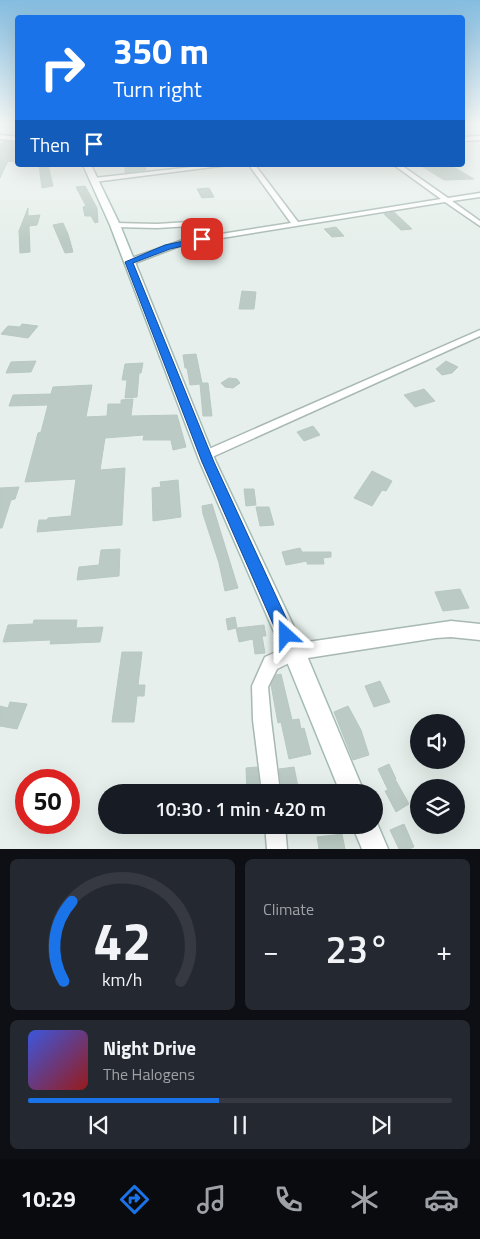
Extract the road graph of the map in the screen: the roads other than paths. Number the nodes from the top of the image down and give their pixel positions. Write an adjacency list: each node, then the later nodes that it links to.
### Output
1 (187, 167): 4 (street)
2 (253, 167): 8 (street)
3 (400, 167): 6 (street)
4 (91, 172): 10 (main road)
5 (480, 195): 6 (street)
6 (449, 201): 8 (street); 9 (street)
7 (204, 223): 10 (street)
8 (296, 224): 11 (street)
9 (480, 224)
10 (115, 225): 11 (main road)
11 (129, 262): 13 (main road)
12 (480, 334): 13 (street)
13 (206, 455): 15 (main road)
14 (480, 632): 15 (street)
15 (294, 652): 16 (street); 17 (main road)
16 (271, 784)
17 (349, 784)
18 (276, 834): 20 (street)
19 (369, 834): 21 (main road)
20 (277, 849)
21 (376, 849)

